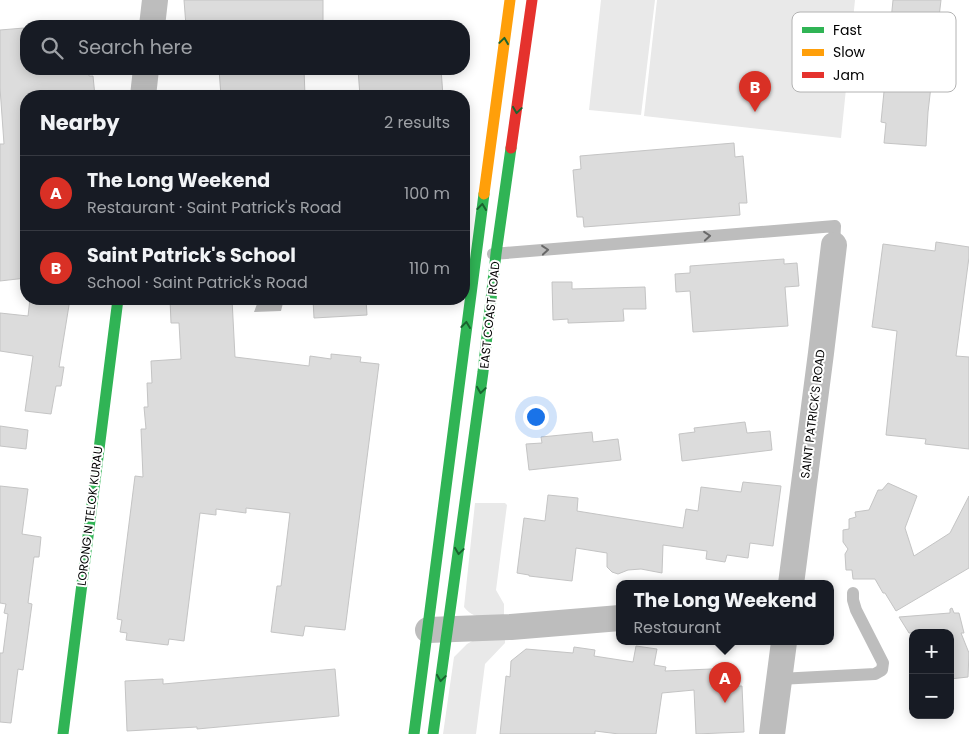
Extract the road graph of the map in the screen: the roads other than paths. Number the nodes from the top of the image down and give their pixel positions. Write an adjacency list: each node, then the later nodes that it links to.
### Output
1 (155, 0): 4 (street)
2 (510, 0): 9 (main road, EAST COAST ROAD, one-way to 2)
3 (532, 0): 8 (main road, EAST COAST ROAD, one-way to 8)
4 (153, 20)
5 (145, 75): 6 (street)
6 (144, 90)
7 (834, 235): 8 (lane, one-way to 7); 13 (street, SAINT PATRICK'S ROAD)
8 (496, 254): 9 (lane); 16 (main road, EAST COAST ROAD, one-way to 16)
9 (476, 255): 10 (main road, EAST COAST ROAD, one-way to 9)
10 (470, 301)
11 (117, 305): 19 (main road, LORONG N TELOK KURAU)
12 (469, 305): 16 (main road, EAST COAST ROAD, one-way to 12)
13 (792, 580)
14 (853, 593): 18 (lane)
15 (616, 618): 16 (street)
16 (438, 630): 20 (main road, EAST COAST ROAD); 21 (main road, EAST COAST ROAD, one-way to 21)
17 (784, 645): 18 (street)
18 (780, 679): 22 (street)
19 (63, 734)
20 (414, 734)
21 (433, 734)
22 (772, 734)

